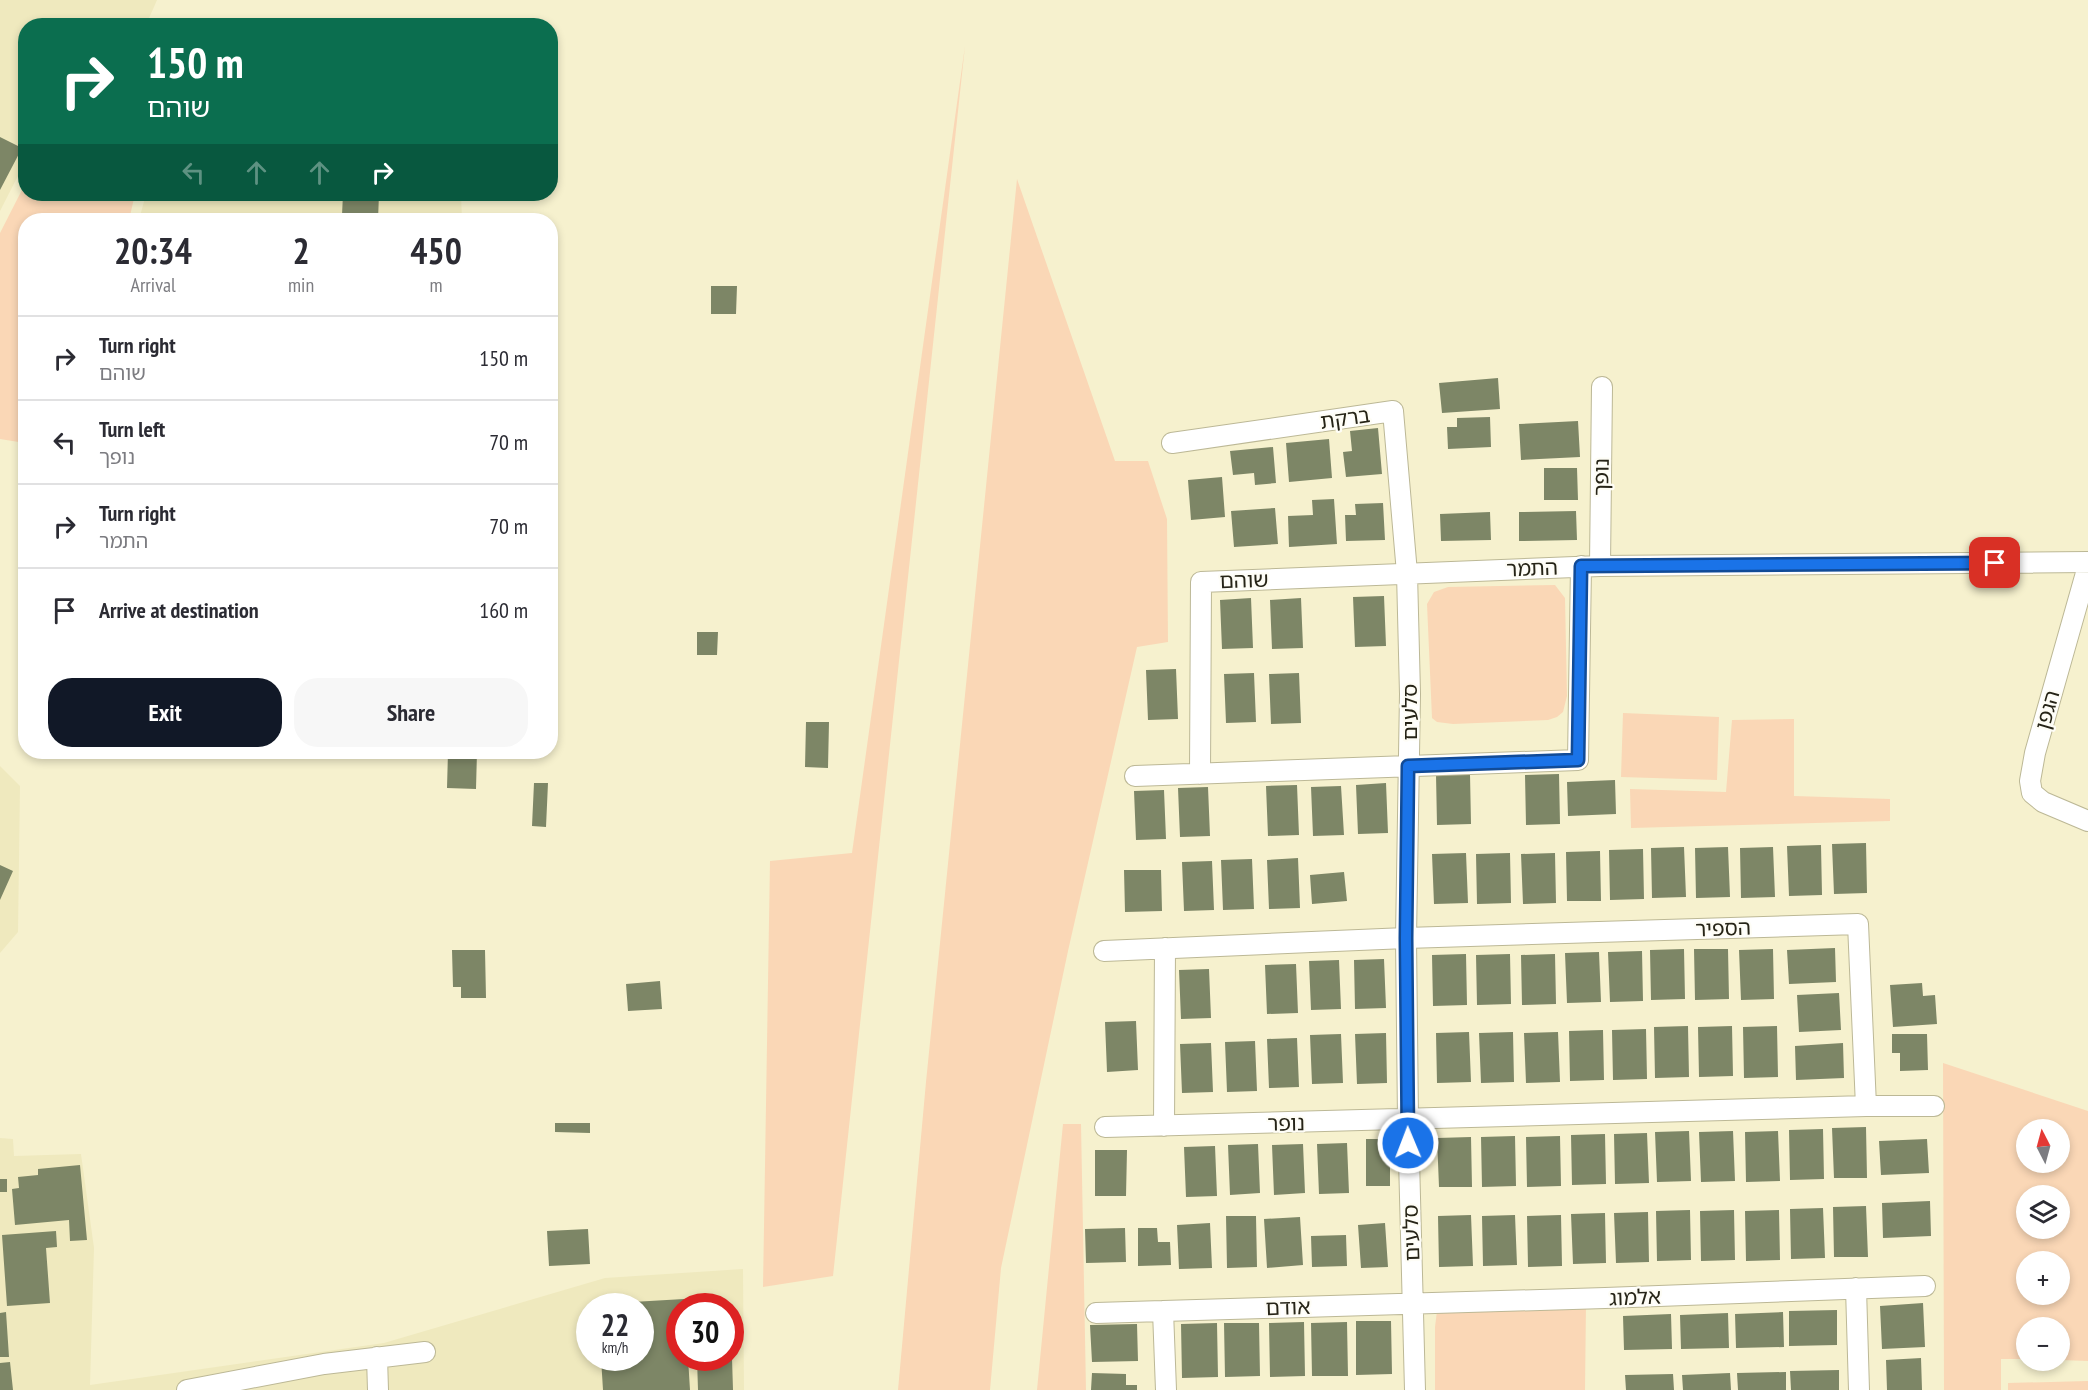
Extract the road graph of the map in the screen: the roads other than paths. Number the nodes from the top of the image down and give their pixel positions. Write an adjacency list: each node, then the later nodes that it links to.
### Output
1 (1602, 387): 4 (street, נופך)
2 (1172, 443): 5 (street, ברקת)
3 (2088, 564): 4 (street, התמר); 9 (street, הגפן)
4 (1590, 566): 5 (street, התמר); 6 (street, נופך)
5 (1407, 573): 6 (street, סלעים); 7 (street, שוהם)
6 (1408, 766): 7 (street); 10 (street, סלעים)
7 (1200, 774): 8 (street)
8 (1135, 776)
9 (2088, 821)
10 (1406, 938): 11 (street); 13 (street, הספיר); 15 (street, סלעים)
11 (1165, 948): 12 (street); 16 (street)
12 (1104, 951)
13 (1866, 1106): 14 (street); 15 (street)
14 (1934, 1106)
15 (1408, 1120): 16 (street, נופר); 20 (street, סלעים)
16 (1164, 1125): 17 (street, נופר)
17 (1105, 1127)
18 (1925, 1286): 19 (street, אלמוג)
19 (1856, 1288): 20 (street, אלמוג); 29 (street)
20 (1413, 1304): 21 (street, אודם); 28 (street, סלעים)
21 (1163, 1311): 22 (street, אודם); 27 (street)
22 (1096, 1313)
23 (425, 1352): 24 (street)
24 (377, 1357): 25 (street); 26 (street)
25 (187, 1390)
26 (378, 1390)
27 (1166, 1390)
28 (1415, 1390)
29 (1859, 1390)

